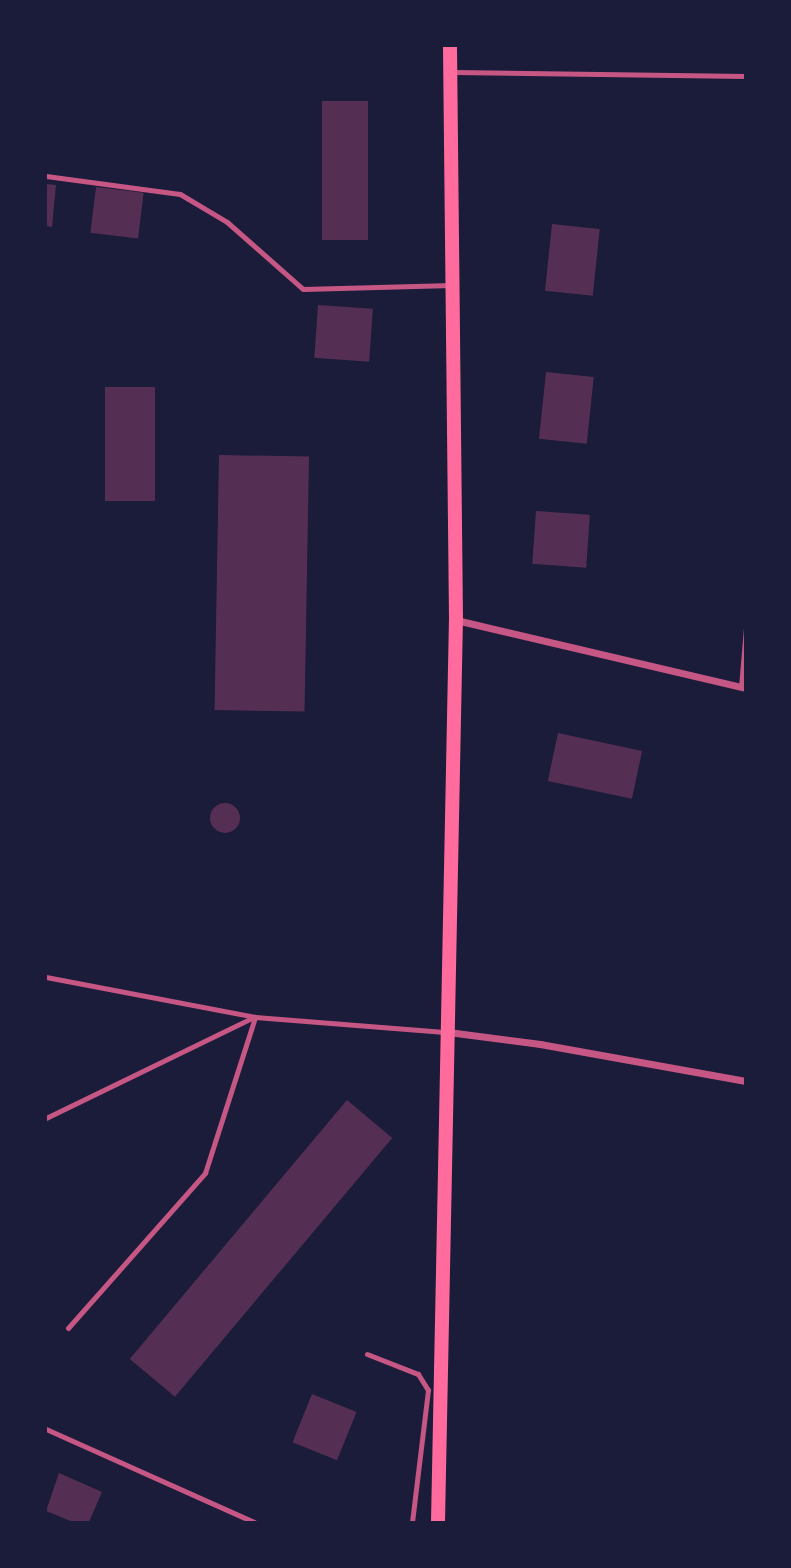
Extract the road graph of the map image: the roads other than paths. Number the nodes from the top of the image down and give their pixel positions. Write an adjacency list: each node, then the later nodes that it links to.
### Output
1 (450, 46): 2 (main road)
2 (450, 72): 3 (lane); 5 (main road)
3 (746, 76)
4 (46, 176): 5 (lane)
5 (453, 285): 6 (main road)
6 (456, 620): 8 (street); 11 (main road)
7 (746, 627): 8 (lane)
8 (743, 688)
9 (46, 976): 10 (lane)
10 (255, 1017): 11 (lane); 13 (lane); 14 (lane)
11 (444, 1032): 12 (street); 16 (main road)
12 (746, 1081)
13 (46, 1118)
14 (68, 1328)
15 (367, 1354): 16 (lane)
16 (435, 1389): 19 (lane); 20 (main road)
17 (46, 1429): 18 (lane)
18 (254, 1522)
19 (412, 1522)
20 (438, 1522)

